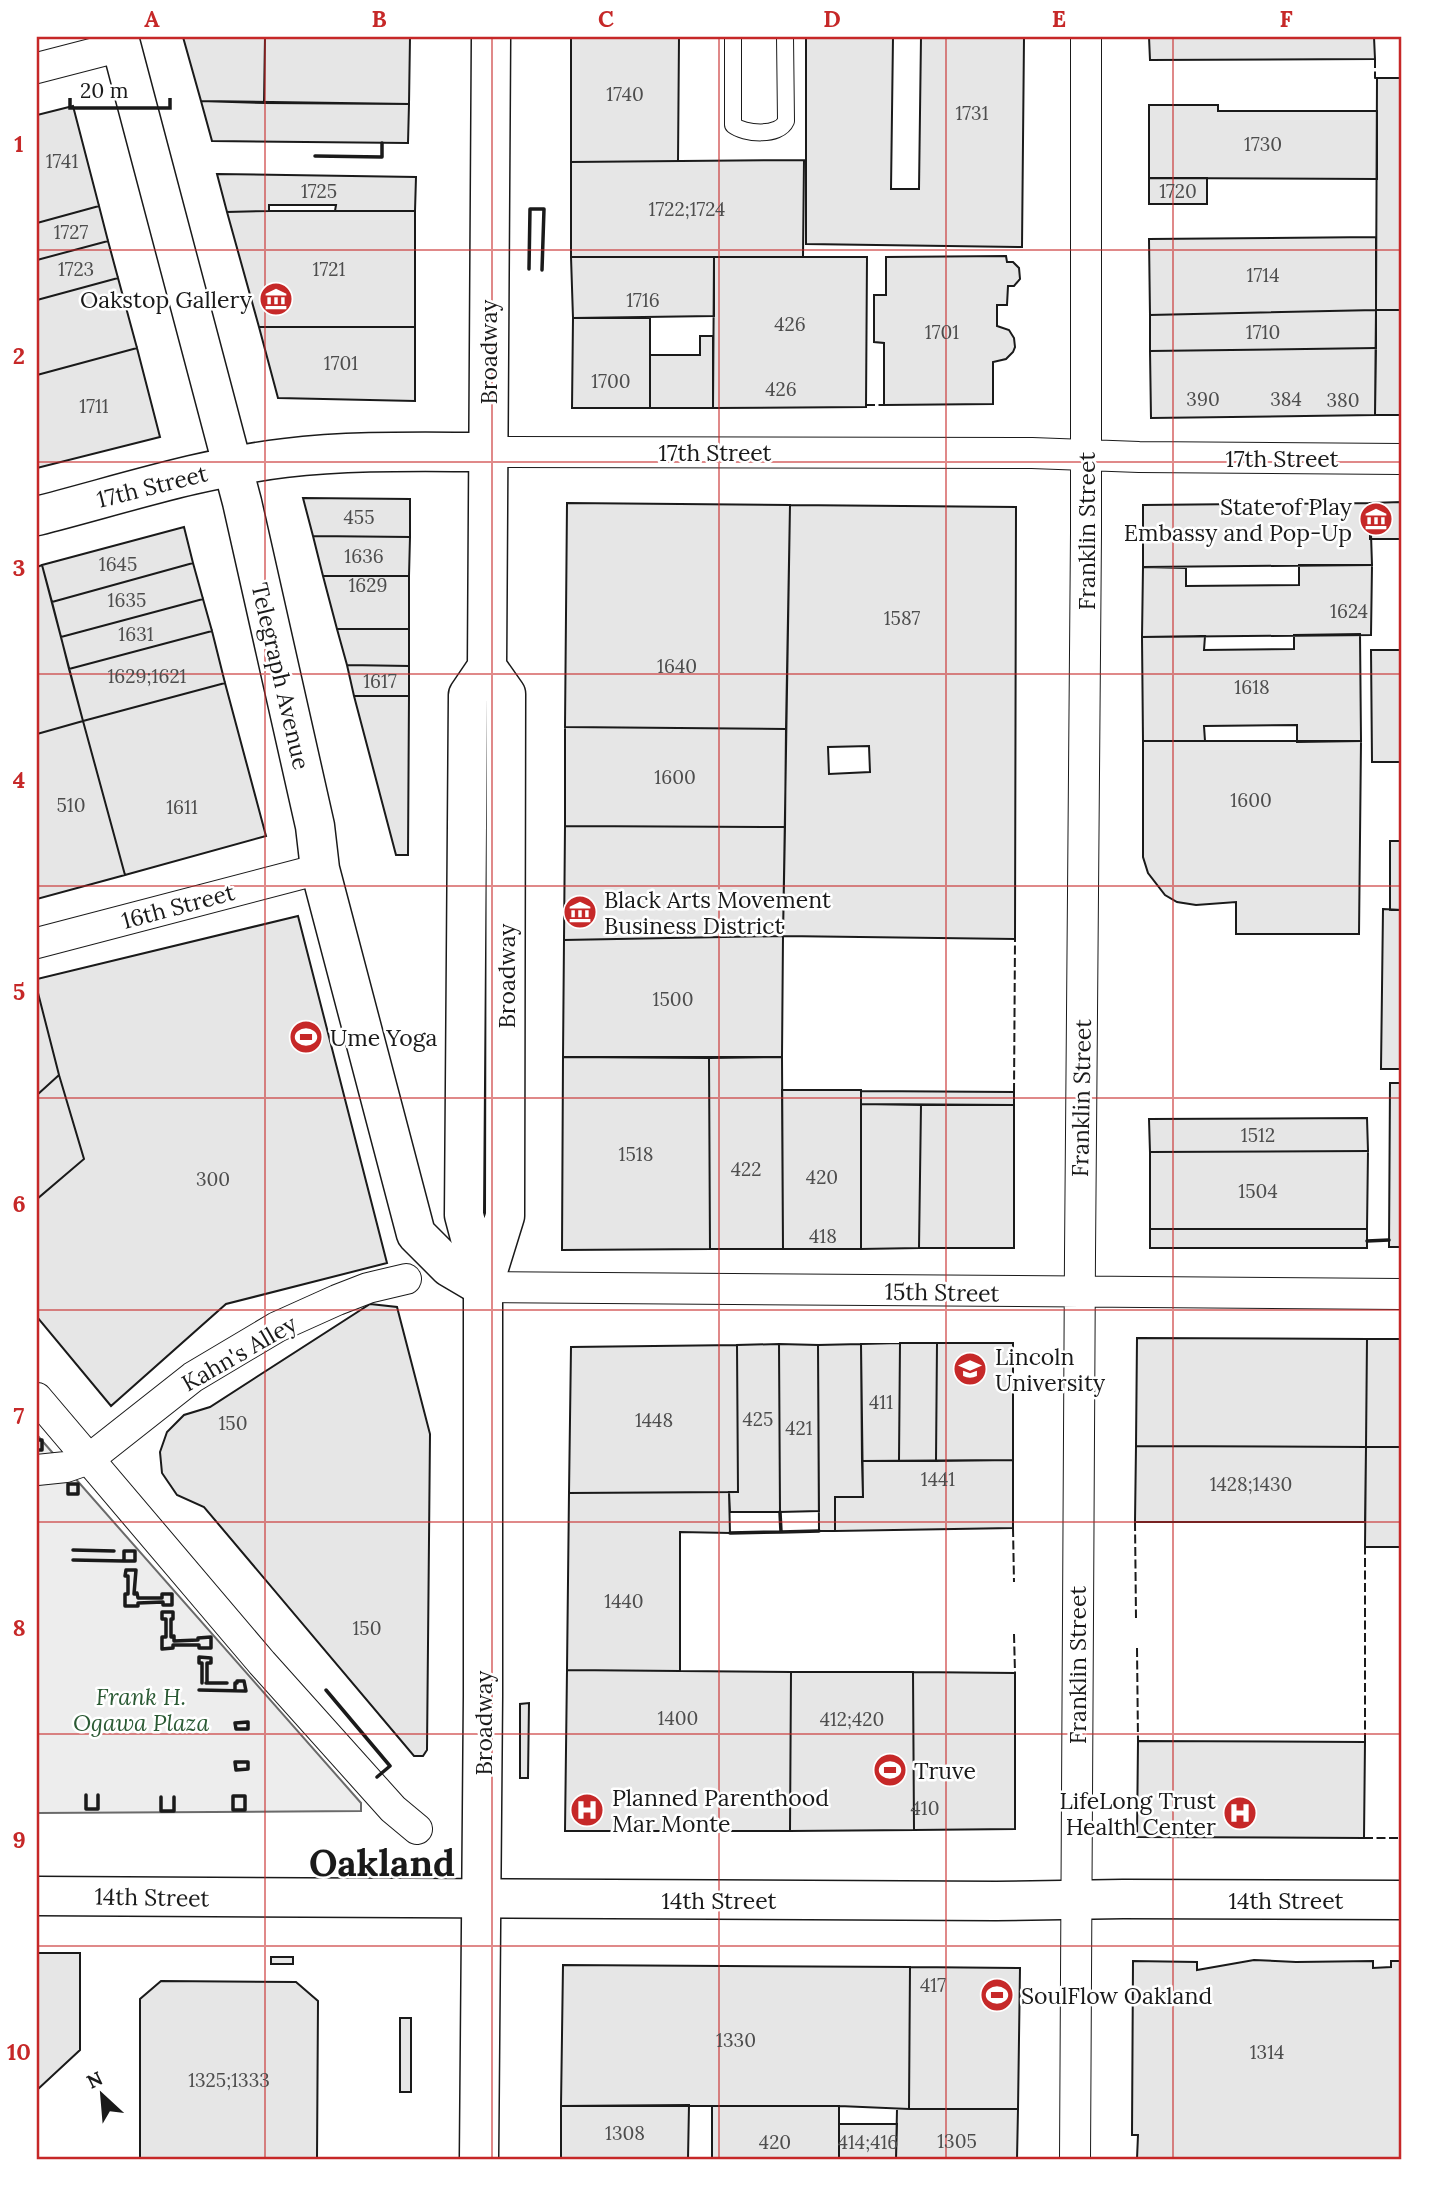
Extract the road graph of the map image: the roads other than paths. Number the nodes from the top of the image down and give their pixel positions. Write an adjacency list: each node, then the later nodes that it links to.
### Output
1 (491, 37): 7 (main road, Broadway)
2 (733, 37): 3 (lane)
3 (785, 37)
4 (1086, 37): 8 (street, Franklin Street)
5 (120, 41): 6 (street); 10 (main road, Telegraph Avenue)
6 (37, 68)
7 (488, 452): 8 (street, 17th Street); 10 (main road, 17th Street); 15 (main road, Broadway)
8 (1086, 455): 9 (street, 17th Street); 16 (street, Franklin Street)
9 (1401, 458)
10 (232, 467): 11 (main road, 17th Street); 12 (main road, Telegraph Avenue)
11 (37, 516)
12 (320, 869): 13 (street, 16th Street); 15 (main road, Telegraph Avenue)
13 (37, 943)
14 (406, 1279): 19 (street, Kahn's Alley)
15 (482, 1287): 16 (street, 15th Street); 23 (main road, Broadway)
16 (1080, 1292): 17 (street, 15th Street); 25 (street, Franklin Street)
17 (1401, 1294)
18 (37, 1398): 19 (street)
19 (89, 1459): 20 (street); 21 (street)
20 (37, 1470)
21 (417, 1829)
22 (37, 1896): 23 (main road, 14th Street)
23 (481, 1898): 25 (main road, 14th Street); 26 (main road, Broadway)
24 (1401, 1900): 25 (main road, 14th Street)
25 (1076, 1901): 27 (street, Franklin Street)
26 (479, 2159)
27 (1075, 2159)

